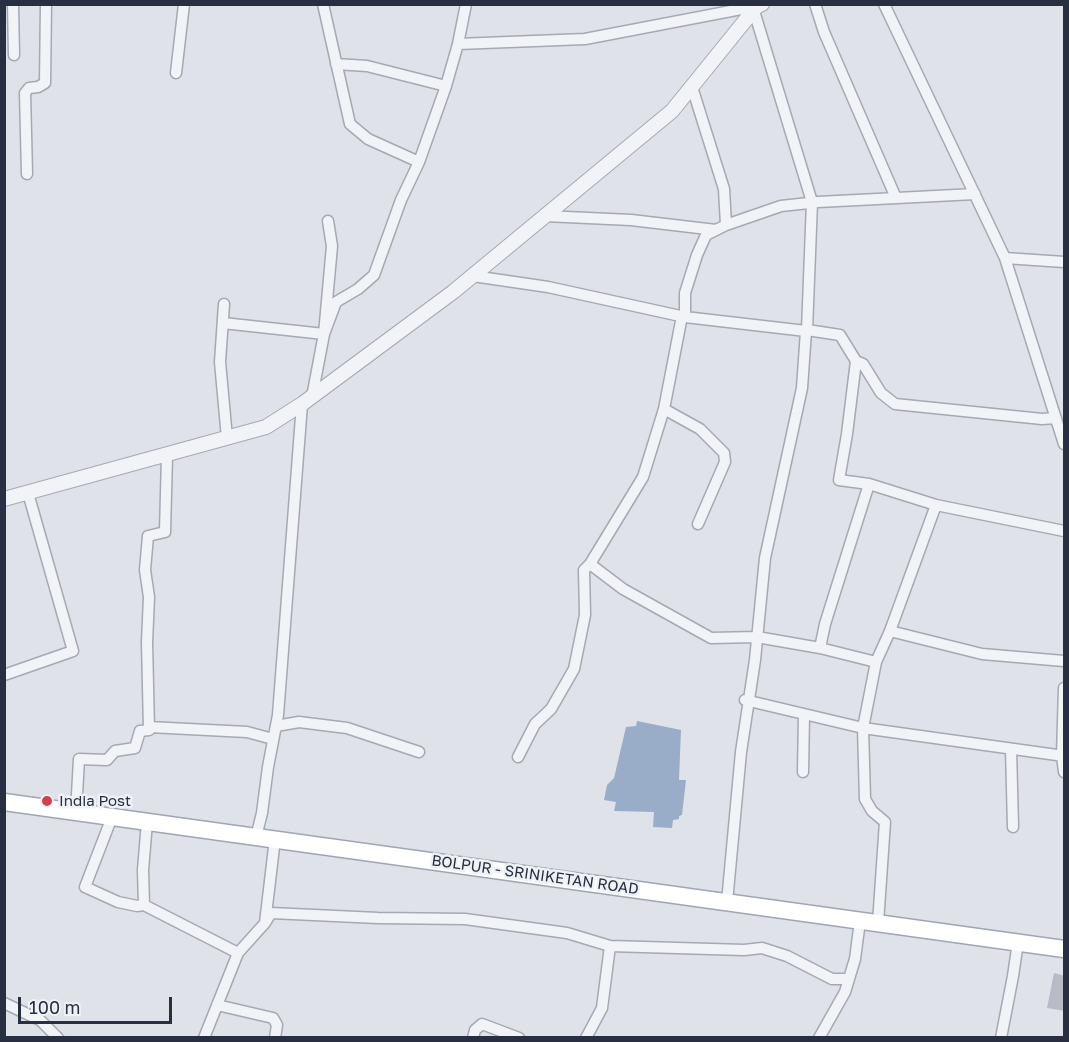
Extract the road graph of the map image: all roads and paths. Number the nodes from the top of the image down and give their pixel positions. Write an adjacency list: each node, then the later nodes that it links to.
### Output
1 (13, 4): 11 (street)
2 (46, 4): 17 (street)
3 (183, 4): 13 (street)
4 (323, 4): 12 (street)
5 (466, 4): 10 (street)
6 (815, 4): 19 (street)
7 (884, 4): 18 (street)
8 (758, 7): 9 (street); 15 (street); 20 (street)
9 (730, 8): 10 (street)
10 (458, 45): 14 (street)
11 (14, 55)
12 (336, 64): 14 (street); 16 (street)
13 (176, 73)
14 (446, 86): 16 (street)
15 (692, 87): 21 (street); 23 (street)
16 (419, 162): 30 (street)
17 (27, 174)
18 (975, 194): 19 (street); 24 (street)
19 (896, 198): 20 (street)
20 (812, 202): 23 (street); 31 (street)
21 (545, 216): 23 (street); 26 (street)
22 (328, 221): 30 (street)
23 (721, 228): 28 (street)
24 (1005, 258): 25 (street); 34 (street)
25 (1065, 262)
26 (472, 276): 28 (street); 32 (street)
27 (224, 304): 29 (street)
28 (684, 316): 33 (street); 46 (street)
29 (223, 323): 30 (street); 35 (street)
30 (324, 334): 32 (street)
31 (856, 361): 34 (street); 38 (street)
32 (307, 400): 35 (street); 54 (street)
33 (664, 409): 42 (street); 44 (street)
34 (1056, 418): 36 (street)
35 (227, 438): 37 (street)
36 (1065, 444)
37 (167, 456): 39 (street); 55 (street)
38 (869, 484): 41 (street); 47 (street)
39 (28, 493): 40 (street); 50 (street)
40 (4, 500)
41 (936, 505): 43 (street); 45 (street)
42 (698, 524)
43 (1065, 531)
44 (591, 564): 46 (street); 61 (street)
45 (890, 631): 48 (street); 49 (street)
46 (757, 638): 47 (street); 52 (street)
47 (820, 648): 49 (street)
48 (1065, 661)
49 (876, 662): 56 (street)
50 (4, 675)
51 (1065, 688): 60 (street)
52 (747, 700): 53 (street); 71 (street)
53 (804, 714): 56 (street); 62 (street)
54 (276, 726): 57 (street); 59 (street)
55 (149, 727): 57 (street); 65 (street)
56 (863, 728): 58 (street); 75 (street)
57 (273, 739): 69 (street)
58 (1011, 749): 60 (street); 68 (street)
59 (419, 752)
60 (1063, 756): 63 (street)
61 (518, 757)
62 (802, 772)
63 (1065, 772)
64 (4, 802): 65 (main road, BOLPUR - SRINIKETAN ROAD)
65 (76, 812): 66 (main road, BOLPUR - SRINIKETAN ROAD)
66 (112, 817): 67 (main road, BOLPUR - SRINIKETAN ROAD); 72 (street)
67 (147, 822): 69 (main road, BOLPUR - SRINIKETAN ROAD); 72 (street)
68 (1013, 827)
69 (256, 837): 70 (main road, BOLPUR - SRINIKETAN ROAD)
70 (274, 839): 71 (main road, BOLPUR - SRINIKETAN ROAD); 74 (street)
71 (727, 902): 73 (main road, BOLPUR - SRINIKETAN ROAD)
72 (144, 905): 79 (street)
73 (860, 921): 75 (main road, BOLPUR - SRINIKETAN ROAD); 80 (street)
74 (265, 923): 77 (street); 79 (street)
75 (878, 923): 76 (main road, BOLPUR - SRINIKETAN ROAD)
76 (1017, 942): 78 (main road, BOLPUR - SRINIKETAN ROAD); 90 (street)
77 (610, 946): 80 (street); 88 (street)
78 (1065, 949)
79 (238, 953): 82 (street)
80 (849, 979): 89 (street)
81 (4, 1003): 83 (street)
82 (217, 1005): 84 (street); 85 (street)
83 (58, 1038)
84 (204, 1038)
85 (275, 1038)
86 (473, 1038): 87 (street)
87 (519, 1038)
88 (586, 1038)
89 (819, 1038)
90 (1001, 1038)

